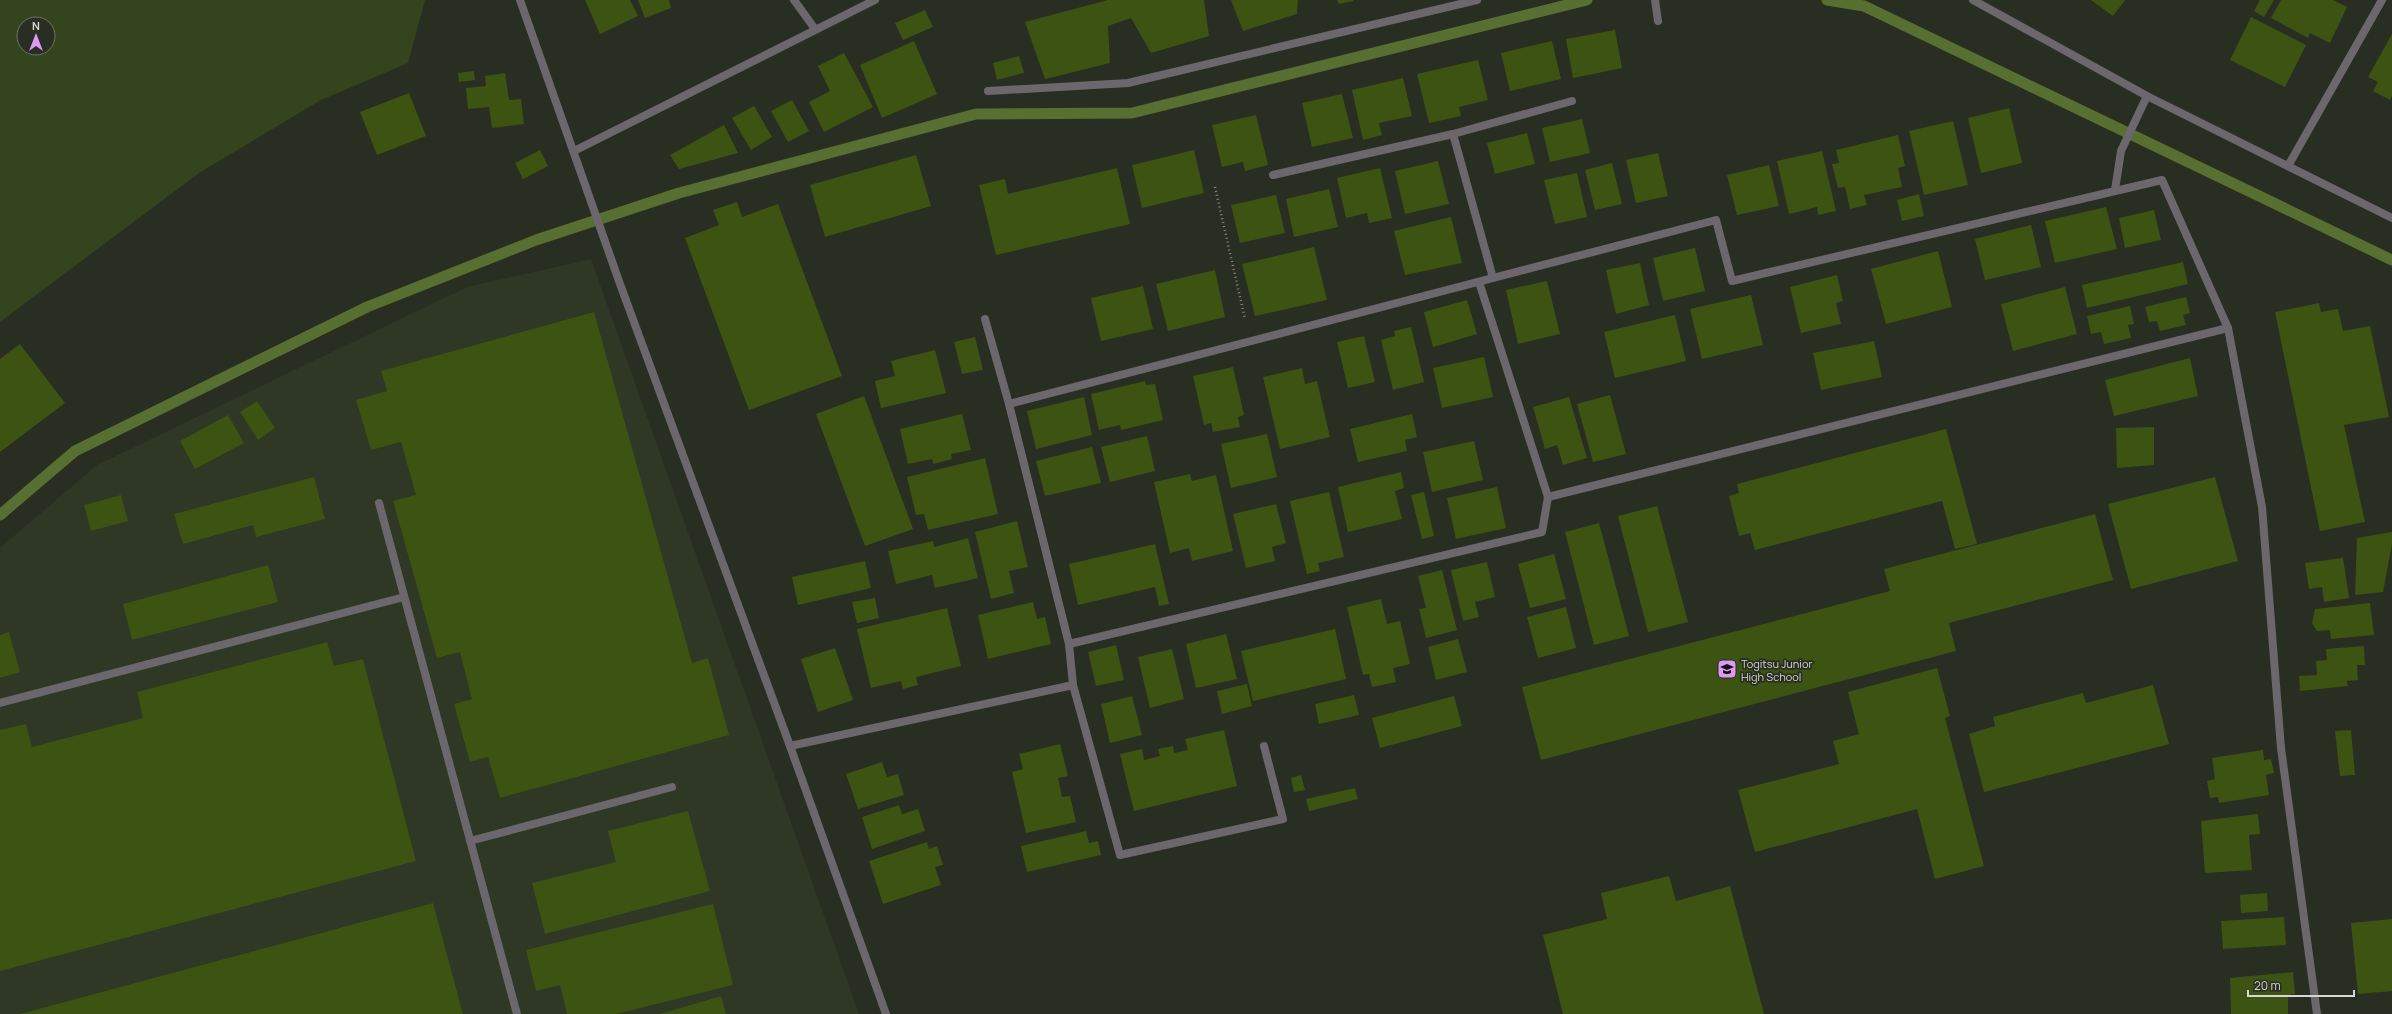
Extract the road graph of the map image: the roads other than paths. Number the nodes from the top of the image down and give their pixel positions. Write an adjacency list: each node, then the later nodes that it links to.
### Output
1 (520, 0): 14 (street)
2 (794, 0): 9 (street)
3 (874, 0): 9 (street)
4 (1477, 0): 10 (street)
5 (1655, 0): 8 (street)
6 (1973, 0): 11 (street)
7 (2382, 0): 15 (street)
8 (1658, 21)
9 (815, 29): 14 (street)
10 (988, 91)
11 (2147, 96): 15 (street); 17 (street)
12 (1572, 101): 13 (street)
13 (1453, 134): 16 (street); 19 (street)
14 (574, 151): 30 (street)
15 (2288, 166): 18 (street)
16 (1273, 176)
17 (2115, 190): 19 (street); 22 (street)
18 (2392, 218)
19 (1493, 278): 20 (street)
20 (1479, 282): 23 (street); 24 (street)
21 (985, 319): 23 (street)
22 (2228, 328): 24 (street); 36 (street)
23 (1009, 404): 27 (street)
24 (1548, 496): 27 (street)
25 (379, 503): 26 (street)
26 (404, 596): 29 (street); 33 (street)
27 (1069, 644): 28 (street)
28 (1073, 685): 30 (street); 31 (street)
29 (0, 704)
30 (790, 746): 35 (street)
31 (1264, 746)
32 (672, 787): 33 (street)
33 (470, 840): 34 (street)
34 (518, 1014)
35 (886, 1014)
36 (2317, 1014)

